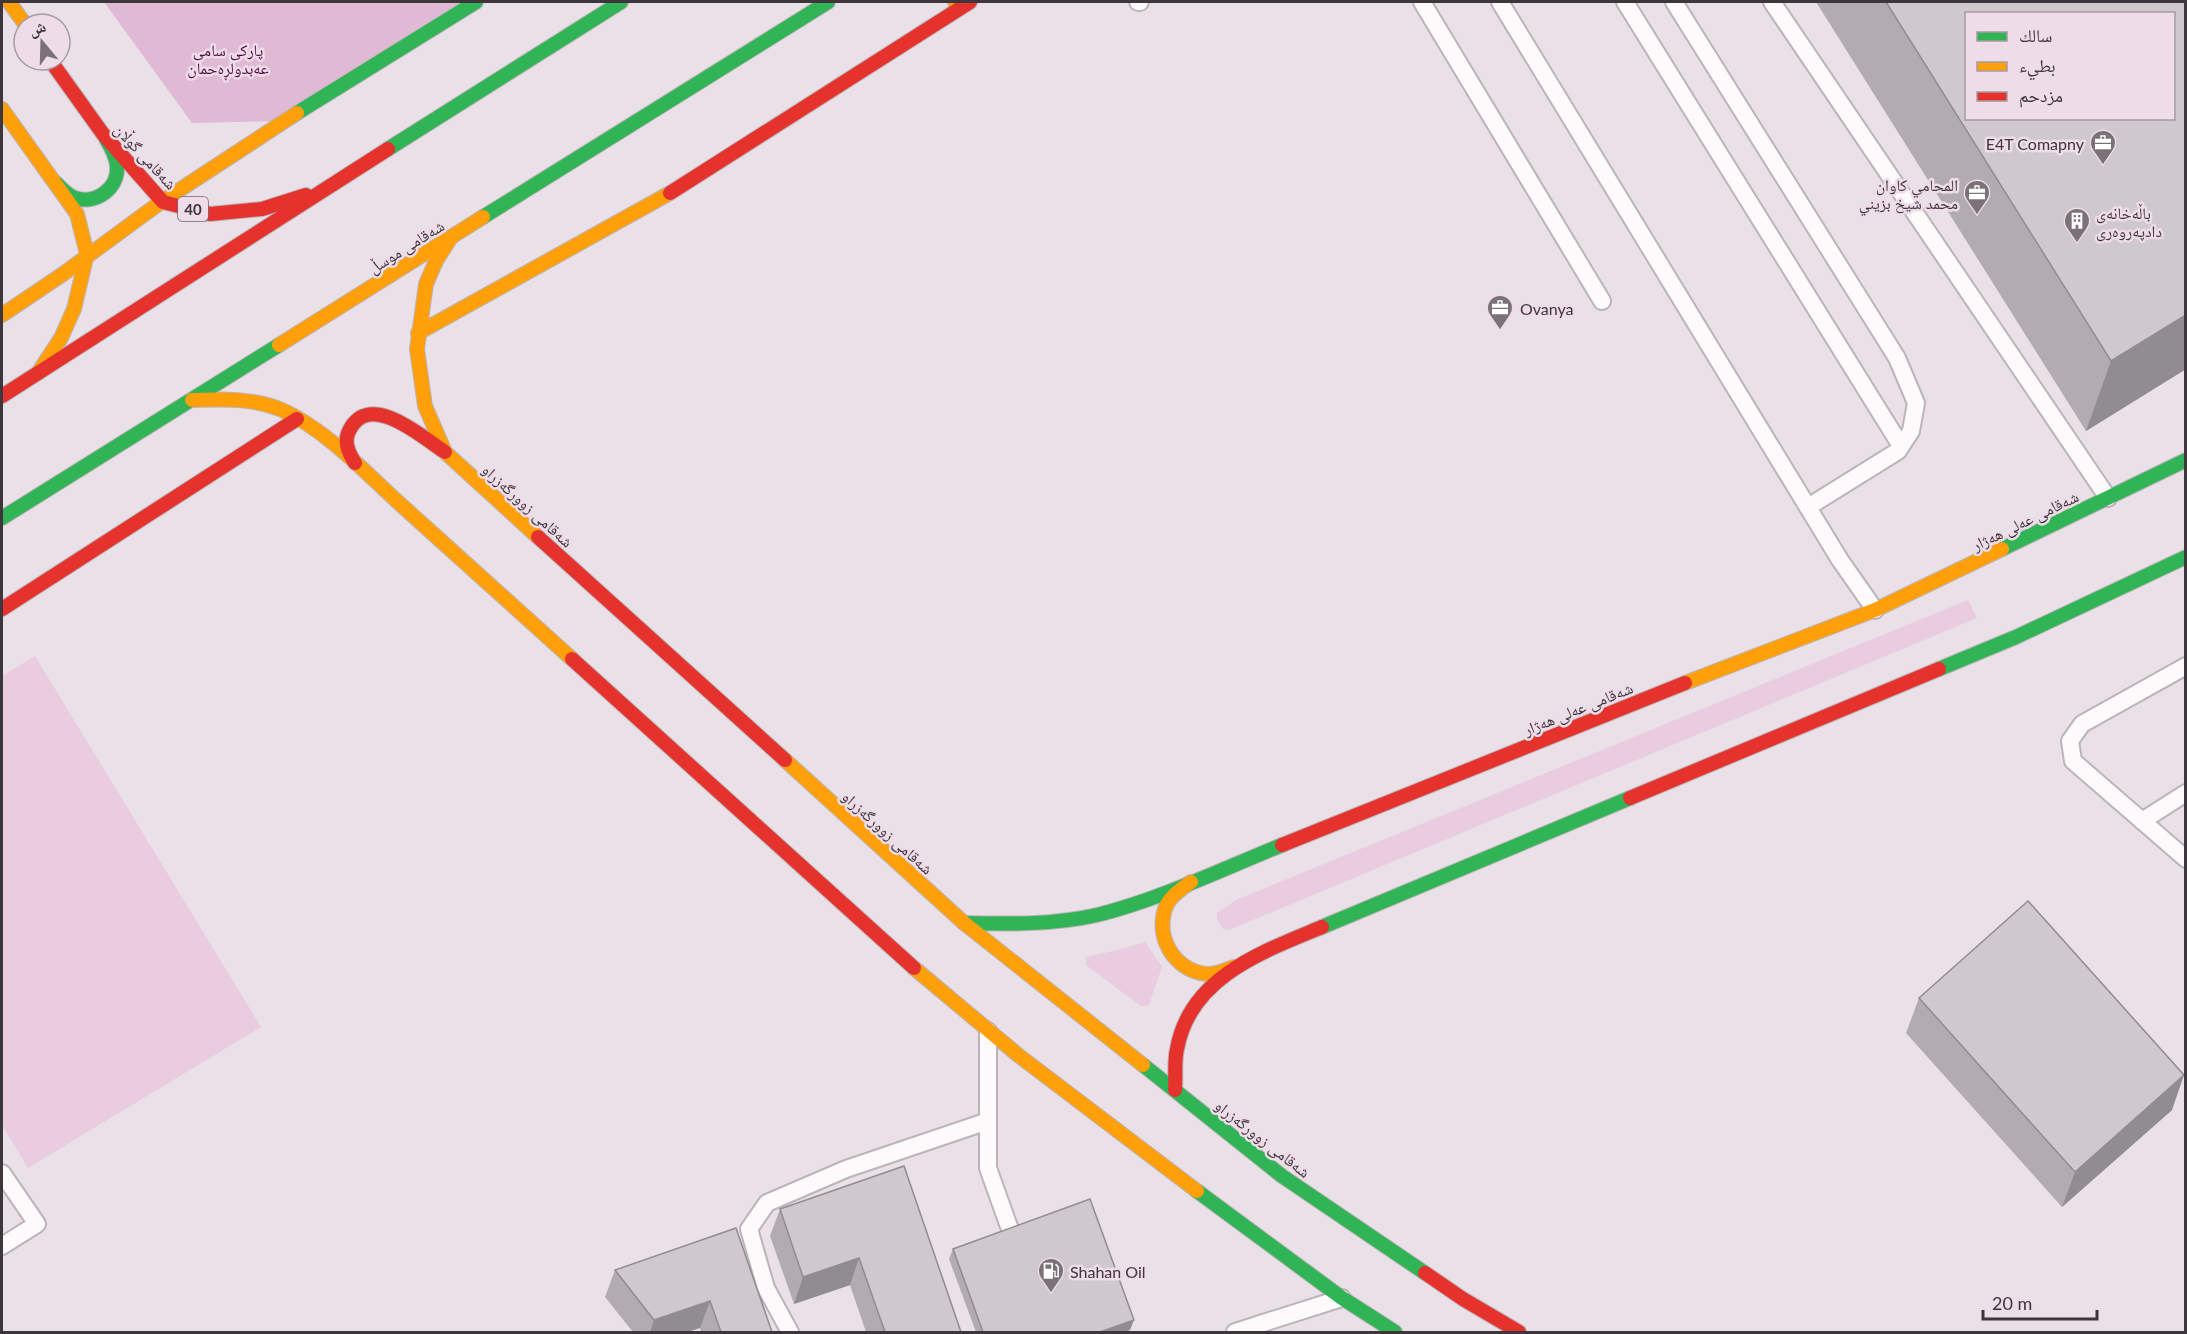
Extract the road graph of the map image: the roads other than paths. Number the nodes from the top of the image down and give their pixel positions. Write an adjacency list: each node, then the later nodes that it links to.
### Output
1 (476, 2): 15 (main road)
2 (621, 2): 14 (main road)
3 (828, 2): 16 (main road, شەقامی موسڵ)
4 (1422, 2): 18 (lane)
5 (1500, 2): 30 (lane)
6 (1625, 2): 25 (lane)
7 (1674, 2): 25 (lane)
8 (1772, 2): 29 (lane)
9 (961, 4): 20 (main road)
10 (59, 72): 12 (main road, شەقامی گوڵان / 40)
11 (2, 109): 13 (main road)
12 (103, 134): 13 (main road); 15 (main road, شەقامی گوڵان / 40)
13 (48, 175): 17 (main road)
14 (322, 190): 15 (main road, شەقامی گوڵان / 40); 21 (main road)
15 (163, 202): 17 (main road)
16 (450, 239): 20 (main road, شەقامی زوورگەزراو); 23 (main road, شەقامی موسڵ)
17 (87, 254): 19 (main road); 21 (main road)
18 (1602, 301)
19 (2, 315)
20 (418, 333): 26 (main road, شەقامی زوورگەزراو)
21 (38, 373): 22 (main road)
22 (2, 396)
23 (192, 400): 24 (main road); 31 (main road, شەقامی موسڵ)
24 (297, 418): 28 (main road); 33 (main road)
25 (1901, 446): 30 (lane)
26 (445, 452): 28 (main road); 40 (main road, شەقامی زوورگەزراو)
27 (2186, 460): 29 (main road, شەقامی عەلی هەژار)
28 (355, 464): 42 (main road)
29 (2108, 498): 34 (main road, شەقامی عەلی هەژار)
30 (1808, 507): 34 (lane)
31 (2, 518)
32 (2186, 557): 41 (main road)
33 (2, 609)
34 (1875, 610): 39 (main road, شەقامی عەلی هەژار)
35 (2186, 666): 37 (lane)
36 (2186, 794): 37 (lane)
37 (2142, 821): 38 (lane)
38 (2186, 859)
39 (1193, 881): 40 (main road, شەقامی عەلی هەژار); 41 (main road)
40 (964, 924): 43 (main road, شەقامی زوورگەزراو)
41 (1234, 967): 43 (main road)
42 (988, 1030): 44 (lane); 48 (main road)
43 (1175, 1090): 52 (main road, شەقامی زوورگەزراو)
44 (988, 1121): 47 (lane); 49 (lane)
45 (2, 1173): 46 (lane)
46 (2, 1246)
47 (1023, 1267)
48 (1342, 1298): 50 (lane); 51 (main road)
49 (790, 1332)
50 (1235, 1332)
51 (1395, 1332)
52 (1519, 1332)

